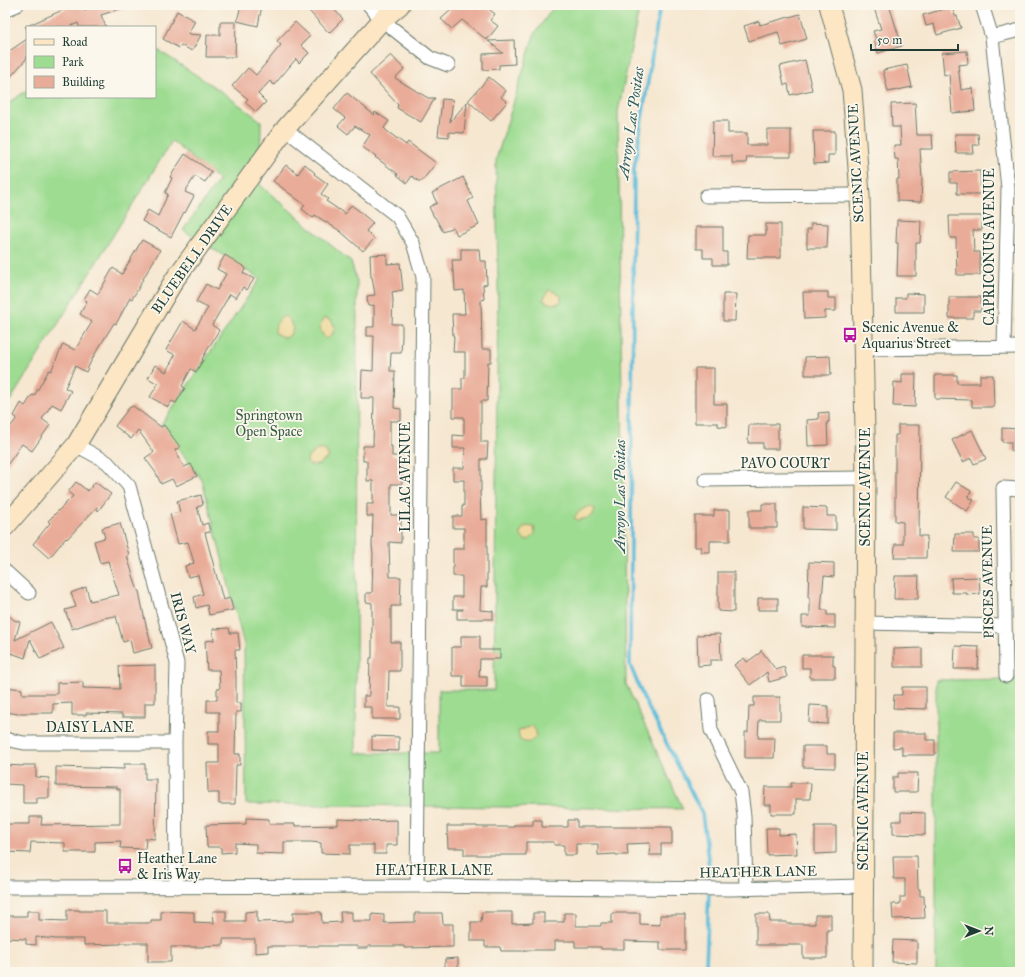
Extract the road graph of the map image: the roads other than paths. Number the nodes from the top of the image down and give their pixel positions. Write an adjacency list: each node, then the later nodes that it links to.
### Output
1 (17, 5): 6 (street)
2 (369, 5): 7 (street)
3 (400, 5): 7 (street, BLUEBELL DRIVE)
4 (829, 5): 13 (street, SCENIC AVENUE)
5 (982, 5): 9 (street, CAPRICONUS AVENUE)
6 (5, 10)
7 (382, 20): 10 (street); 11 (street, BLUEBELL DRIVE)
8 (1020, 30): 9 (street)
9 (992, 37): 12 (street, CAPRICONUS AVENUE)
10 (448, 65)
11 (285, 129): 18 (street, BLUEBELL DRIVE); 31 (street, LILAC AVENUE)
12 (1014, 189): 15 (street, CAPRICONUS AVENUE)
13 (860, 195): 14 (street); 17 (street, SCENIC AVENUE)
14 (706, 196)
15 (1004, 347): 16 (street); 17 (street)
16 (1020, 347)
17 (862, 349): 19 (street, SCENIC AVENUE)
18 (76, 445): 22 (street, BLUEBELL DRIVE); 30 (street, IRIS WAY)
19 (866, 478): 20 (street, PAVO COURT); 25 (street, SCENIC AVENUE)
20 (705, 480)
21 (1020, 489): 26 (street, PISCES AVENUE)
22 (5, 527)
23 (5, 570): 24 (street)
24 (29, 593)
25 (865, 623): 26 (street); 32 (street, SCENIC AVENUE)
26 (1005, 626): 27 (street, PISCES AVENUE)
27 (1006, 676)
28 (708, 700): 35 (street)
29 (5, 739): 30 (street, DAISY LANE)
30 (175, 743): 34 (street, IRIS WAY)
31 (417, 886): 34 (street, HEATHER LANE); 35 (street, HEATHER LANE)
32 (863, 886): 35 (street, HEATHER LANE); 36 (street, SCENIC AVENUE)
33 (5, 887): 34 (street, HEATHER LANE)
34 (176, 887)
35 (746, 889)
36 (863, 972)

